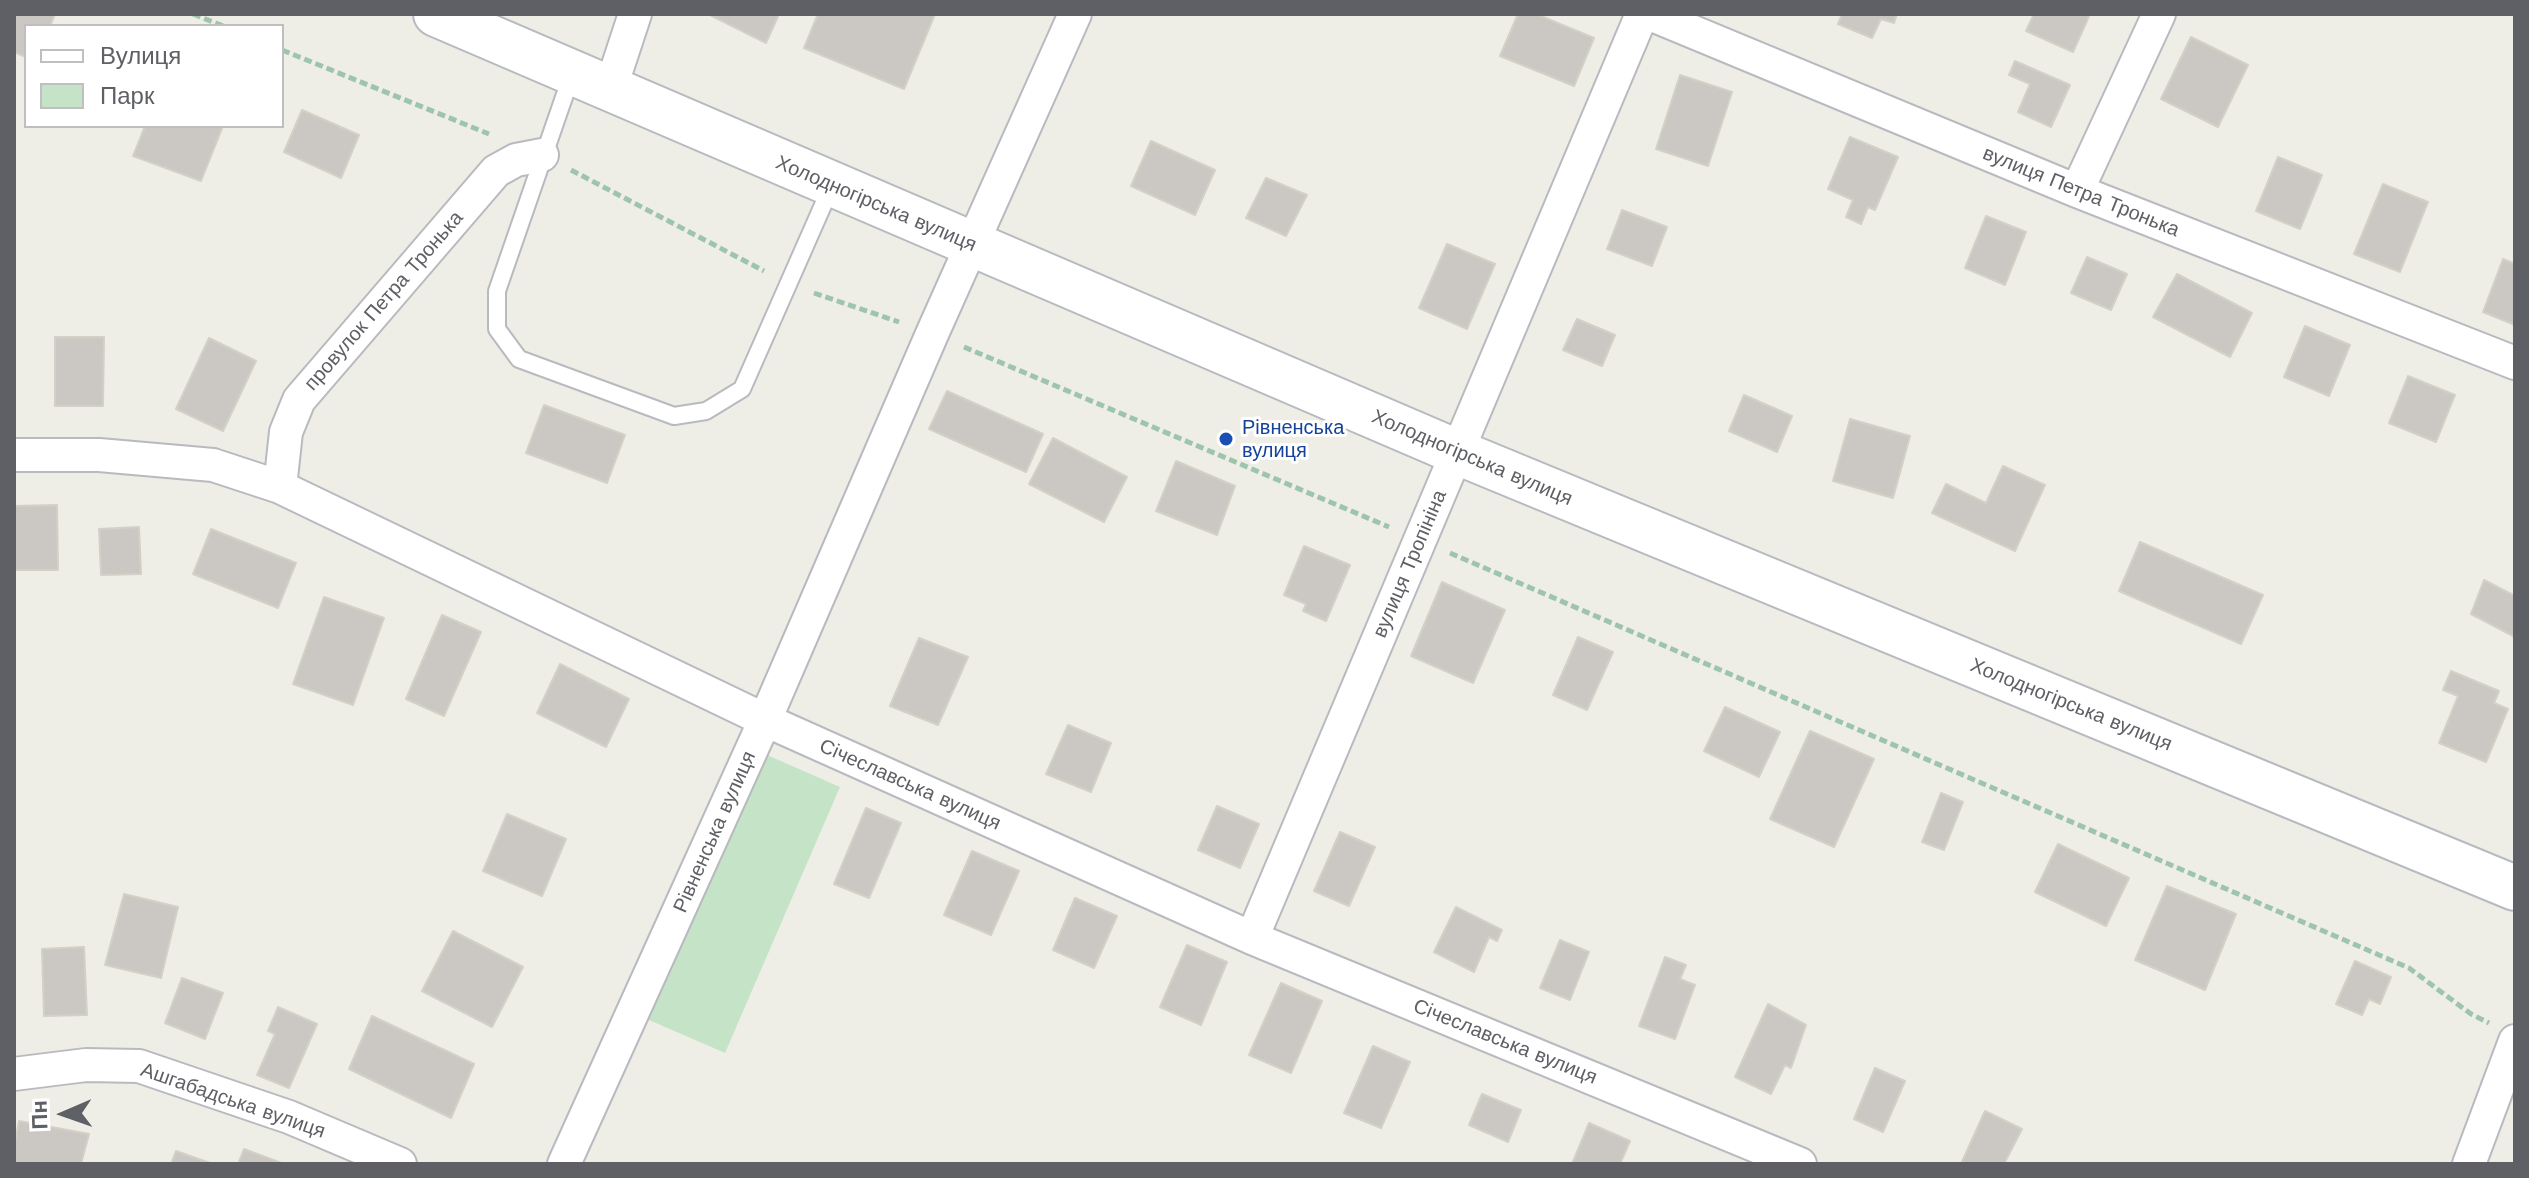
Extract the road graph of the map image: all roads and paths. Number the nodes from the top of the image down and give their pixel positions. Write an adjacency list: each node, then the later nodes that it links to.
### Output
1 (193, 14): 8 (path)
2 (436, 14): 9 (main road, Холодногірська вулиця)
3 (635, 14): 9 (street)
4 (1075, 14): 13 (street, Рівненська вулиця)
5 (1642, 14): 15 (street, вулиця Тропініна)
6 (1650, 14): 12 (street, вулиця Петра Тронька)
7 (2159, 14): 12 (street)
8 (218, 24)
9 (591, 81): 10 (lane); 11 (main road, Холодногірська вулиця)
10 (542, 155): 11 (lane); 17 (street, провулок Петра Тронька)
11 (832, 185): 13 (main road, Холодногірська вулиця)
12 (2077, 191): 14 (street, вулиця Петра Тронька)
13 (972, 246): 15 (main road, Холодногірська вулиця); 18 (street, Рівненська вулиця)
14 (2515, 363)
15 (1457, 452): 19 (main road, Холодногірська вулиця); 20 (street, вулиця Тропініна)
16 (14, 455): 17 (street, Січеславська вулиця)
17 (280, 487): 18 (street, Січеславська вулиця)
18 (765, 720): 20 (street, Січеславська вулиця); 24 (street, Рівненська вулиця)
19 (2515, 888)
20 (1252, 938): 25 (street, Січеславська вулиця)
21 (2515, 1041): 26 (street)
22 (14, 1074): 23 (street, Ашгабадська вулиця)
23 (400, 1164)
24 (564, 1164)
25 (1800, 1164)
26 (2469, 1164)

